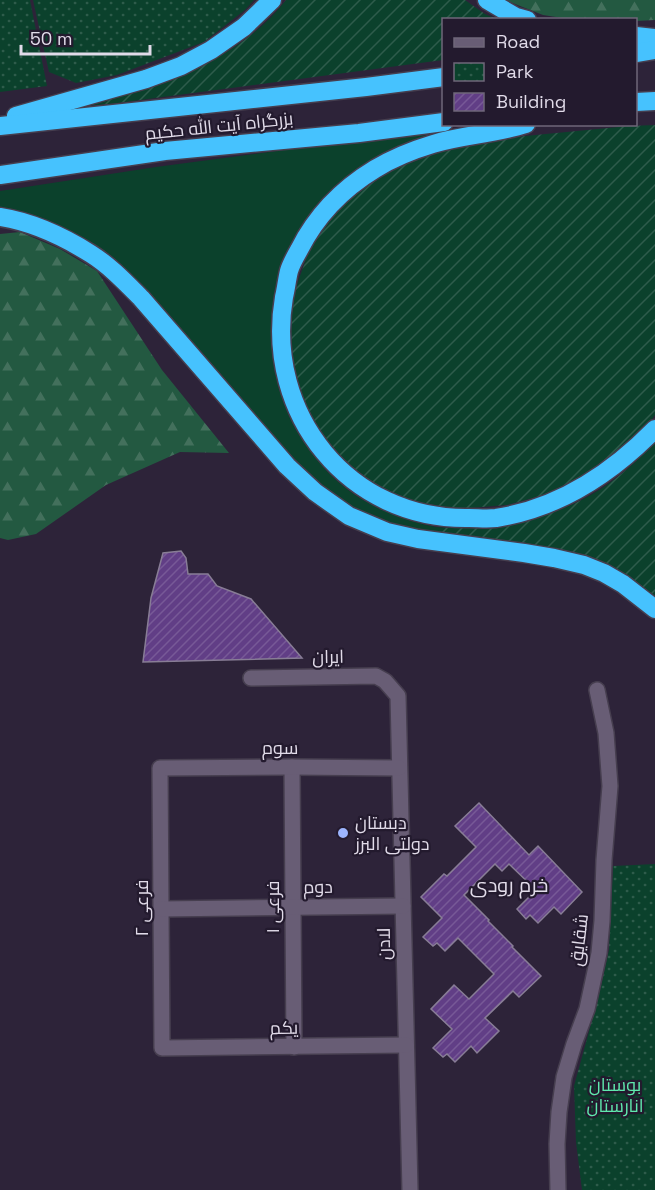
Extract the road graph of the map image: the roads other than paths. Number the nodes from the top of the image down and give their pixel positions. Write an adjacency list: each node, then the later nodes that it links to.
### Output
1 (272, 0): 11 (highway)
2 (487, 0): 3 (highway)
3 (520, 18)
4 (637, 36): 5 (highway)
5 (655, 38)
6 (655, 50): 7 (highway)
7 (637, 53)
8 (442, 77): 13 (highway, بزرگراه آیت الله حکیم)
9 (655, 101): 10 (highway)
10 (637, 102)
11 (0, 120)
12 (442, 122): 15 (highway, بزرگراه آیت الله حکیم)
13 (0, 126)
14 (520, 126): 17 (highway)
15 (0, 174)
16 (0, 217): 18 (highway)
17 (655, 429)
18 (655, 609)
19 (251, 678): 21 (street, ایران)
20 (597, 690): 32 (street, شقایق)
21 (398, 696): 24 (street, لادن)
22 (291, 767): 23 (street, سوم); 24 (street, سوم); 26 (street, فرعی ۱)
23 (160, 768): 27 (street, فرعی ۲)
24 (399, 768): 25 (street, لادن)
25 (403, 906): 26 (street, دوم); 28 (street, لادن)
26 (293, 908): 27 (street, دوم); 29 (street, فرعی ۱)
27 (161, 909): 30 (street, فرعی ۲)
28 (406, 1045): 29 (street, یکم); 31 (street, لادن)
29 (294, 1047): 30 (street, یکم)
30 (162, 1048)
31 (410, 1190)
32 (558, 1190)

